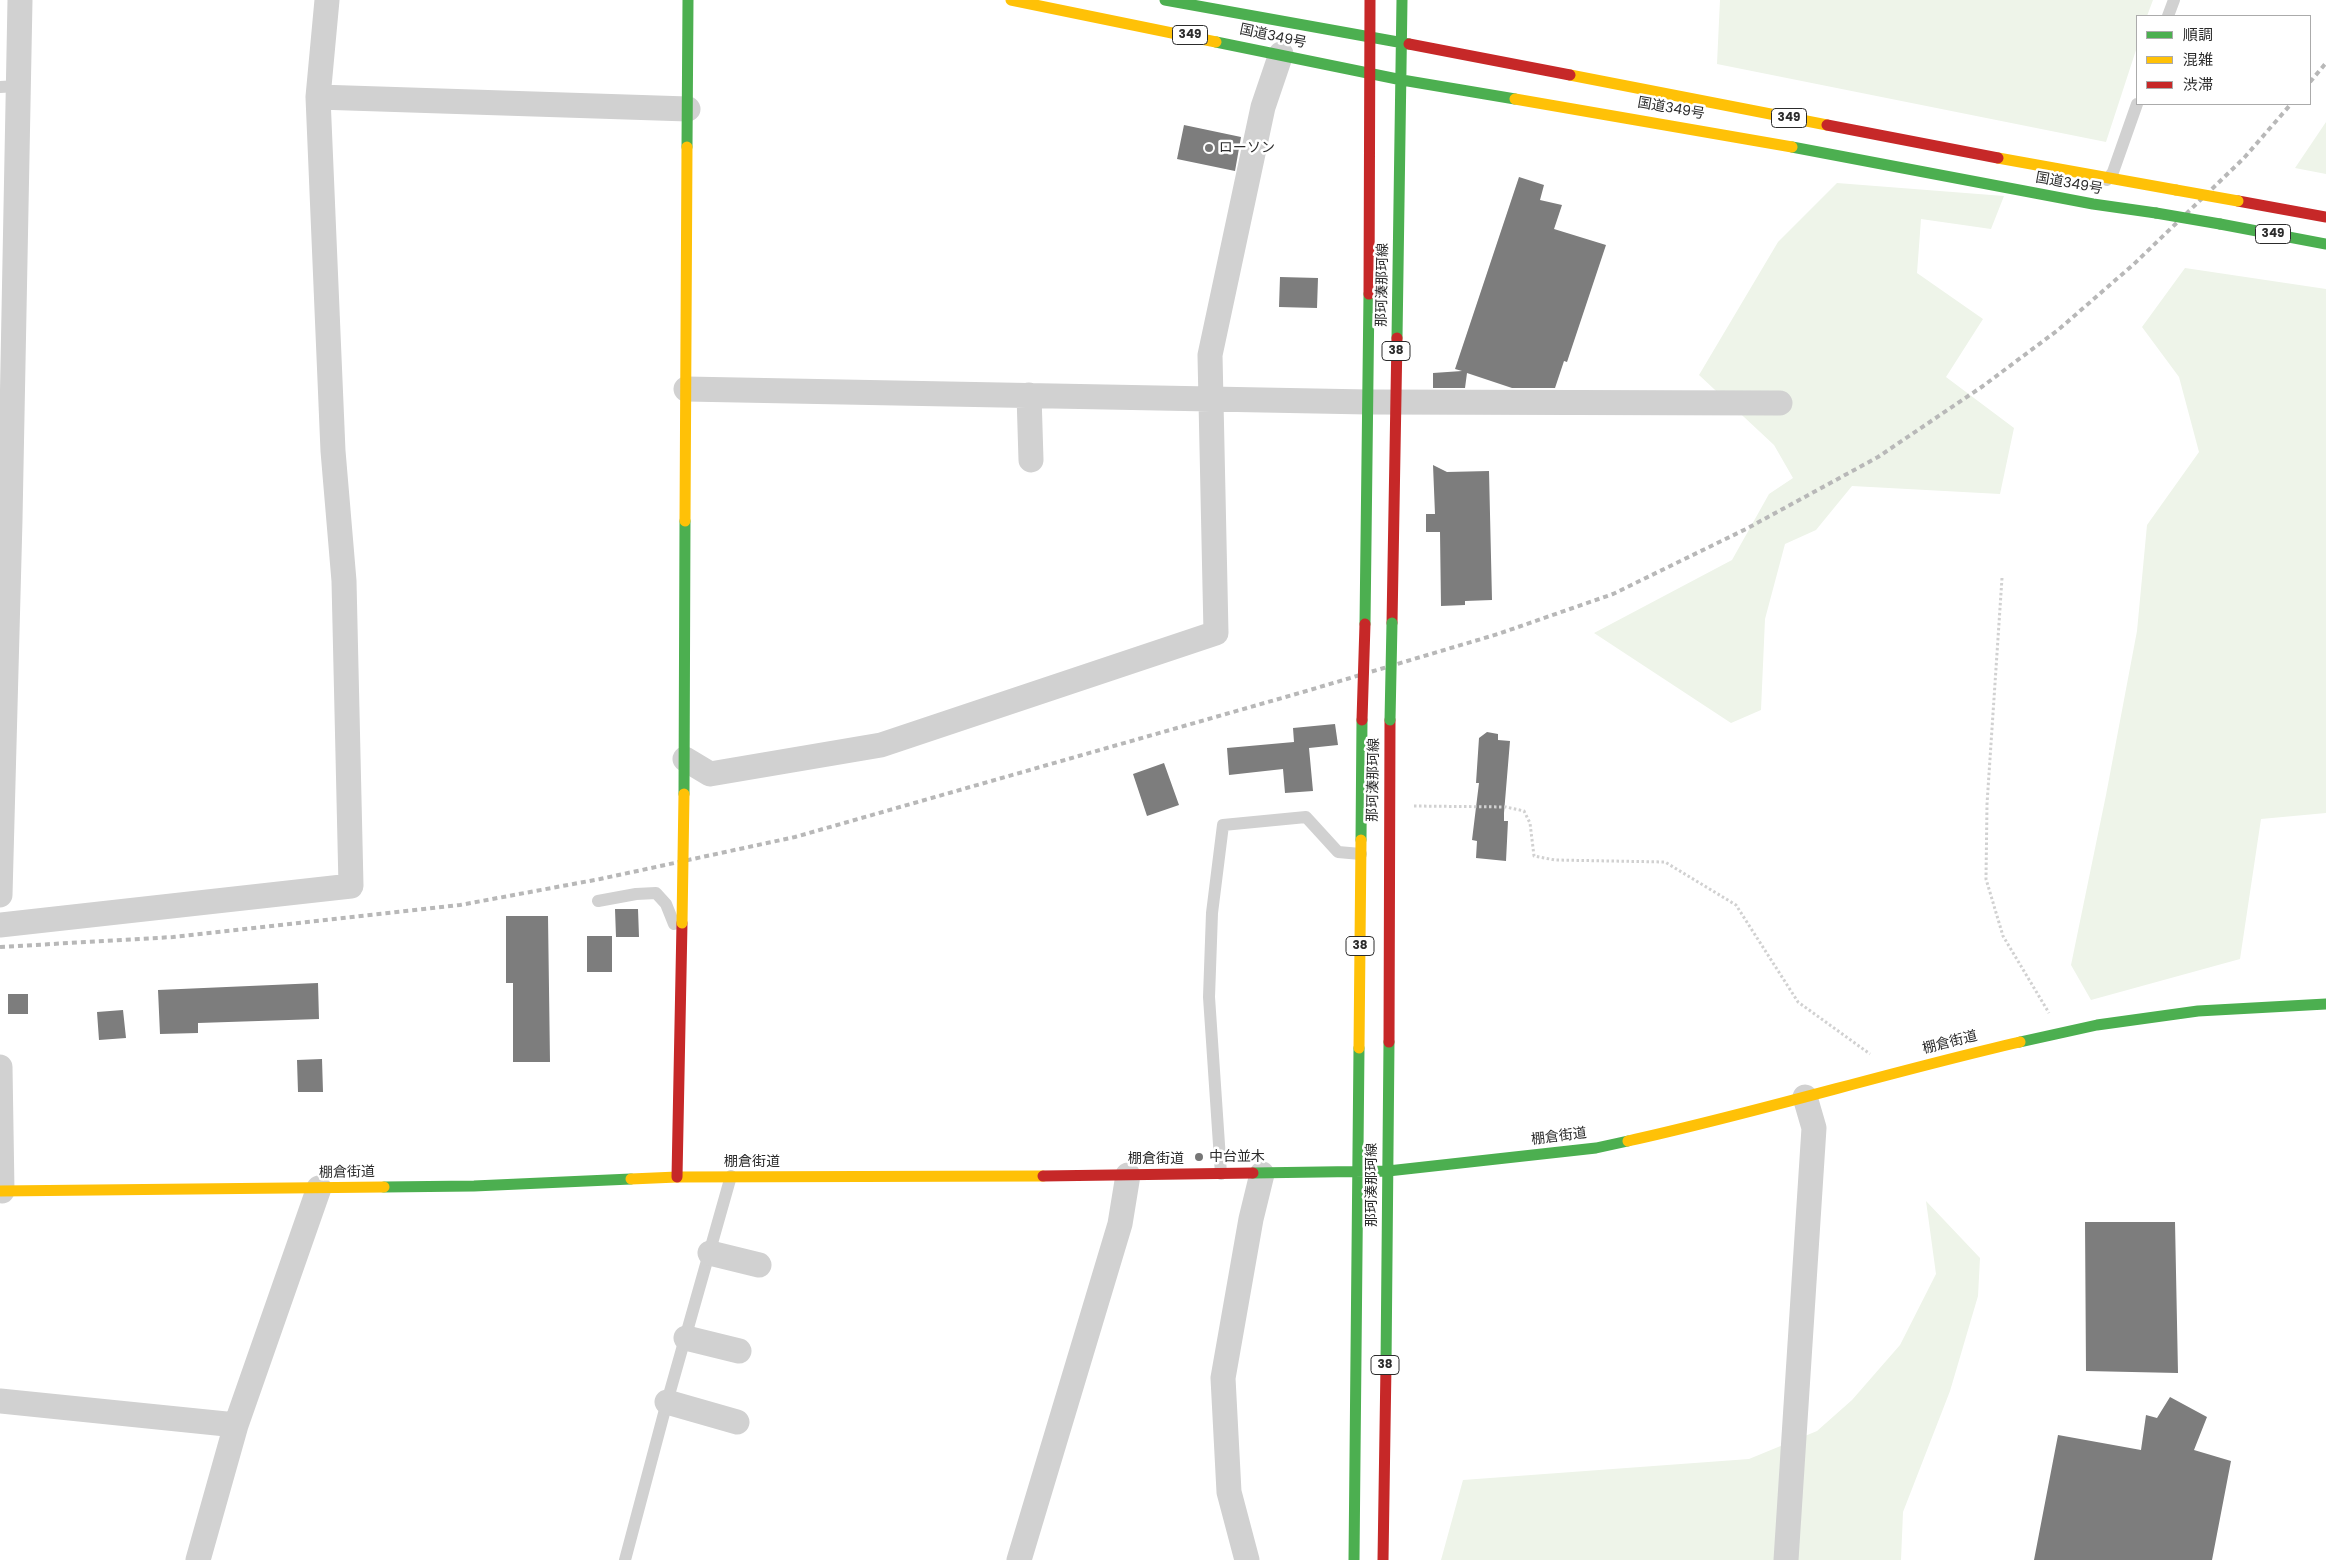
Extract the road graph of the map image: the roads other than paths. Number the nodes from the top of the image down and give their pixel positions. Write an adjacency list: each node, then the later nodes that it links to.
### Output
1 (20, 0): 15 (street)
2 (327, 0): 16 (street)
3 (688, 0): 18 (main road)
4 (1011, 0): 12 (main road, 国道349号 / 349)
5 (1165, 0): 10 (main road, 国道349号 / 349)
6 (1370, 0): 10 (main road, 那珂湊那珂線 / 38)
7 (1402, 0): 11 (main road, 那珂湊那珂線 / 38)
8 (2174, 0): 9 (lane)
9 (2168, 15)
10 (1369, 36): 11 (main road, 国道349号 / 349); 13 (main road, 那珂湊那珂線 / 38)
11 (1402, 44): 14 (main road, 那珂湊那珂線 / 38); 19 (main road, 国道349号 / 349)
12 (1281, 54): 13 (main road, 国道349号 / 349); 24 (street)
13 (1369, 73): 14 (main road, 国道349号 / 349); 25 (main road, 那珂湊那珂線 / 38)
14 (1402, 80): 19 (main road, 国道349号 / 349); 26 (main road, 那珂湊那珂線 / 38)
15 (9, 87): 31 (street)
16 (318, 97): 18 (street); 33 (street)
17 (2137, 105): 19 (lane)
18 (688, 109): 22 (main road)
19 (2100, 192): 20 (main road, 国道349号 / 349, bridge); 21 (main road, 国道349号 / 349, bridge)
20 (2326, 217)
21 (2326, 244)
22 (686, 389): 23 (street); 29 (main road)
23 (1029, 396): 24 (street); 28 (street)
24 (1210, 399): 25 (street); 29 (street)
25 (1368, 402): 26 (street); 30 (main road, 那珂湊那珂線 / 38, bridge)
26 (1395, 402): 27 (street); 38 (main road, 那珂湊那珂線 / 38, bridge)
27 (1780, 403)
28 (1031, 460)
29 (685, 759): 34 (main road, bridge)
30 (1361, 854): 39 (main road, 那珂湊那珂線 / 38); 40 (lane)
31 (0, 895)
32 (598, 901): 34 (lane)
33 (0, 925)
34 (682, 943): 44 (main road)
35 (2326, 1004): 37 (main road, 棚倉街道)
36 (0, 1067): 46 (street)
37 (1805, 1097): 38 (main road, 棚倉街道); 61 (street)
38 (1388, 1171): 39 (main road, 棚倉街道); 60 (main road, 那珂湊那珂線 / 38)
39 (1358, 1172): 41 (main road, 棚倉街道); 59 (main road, 那珂湊那珂線 / 38)
40 (1221, 1174): 41 (main road, 棚倉街道); 42 (main road, 棚倉街道)
41 (1262, 1174): 58 (street)
42 (1128, 1175): 43 (main road, 棚倉街道); 57 (street)
43 (731, 1176): 44 (main road, 棚倉街道); 47 (lane)
44 (677, 1177): 45 (main road, 棚倉街道)
45 (319, 1188): 46 (main road, 棚倉街道); 54 (street)
46 (1, 1191)
47 (710, 1253): 48 (street); 49 (lane)
48 (759, 1265)
49 (686, 1338): 50 (street); 52 (lane)
50 (739, 1351)
51 (0, 1401): 54 (street)
52 (667, 1402): 53 (street); 56 (lane)
53 (737, 1422)
54 (236, 1426): 55 (street)
55 (198, 1560)
56 (625, 1560)
57 (1019, 1560)
58 (1247, 1560)
59 (1354, 1560)
60 (1383, 1560)
61 (1786, 1560)

